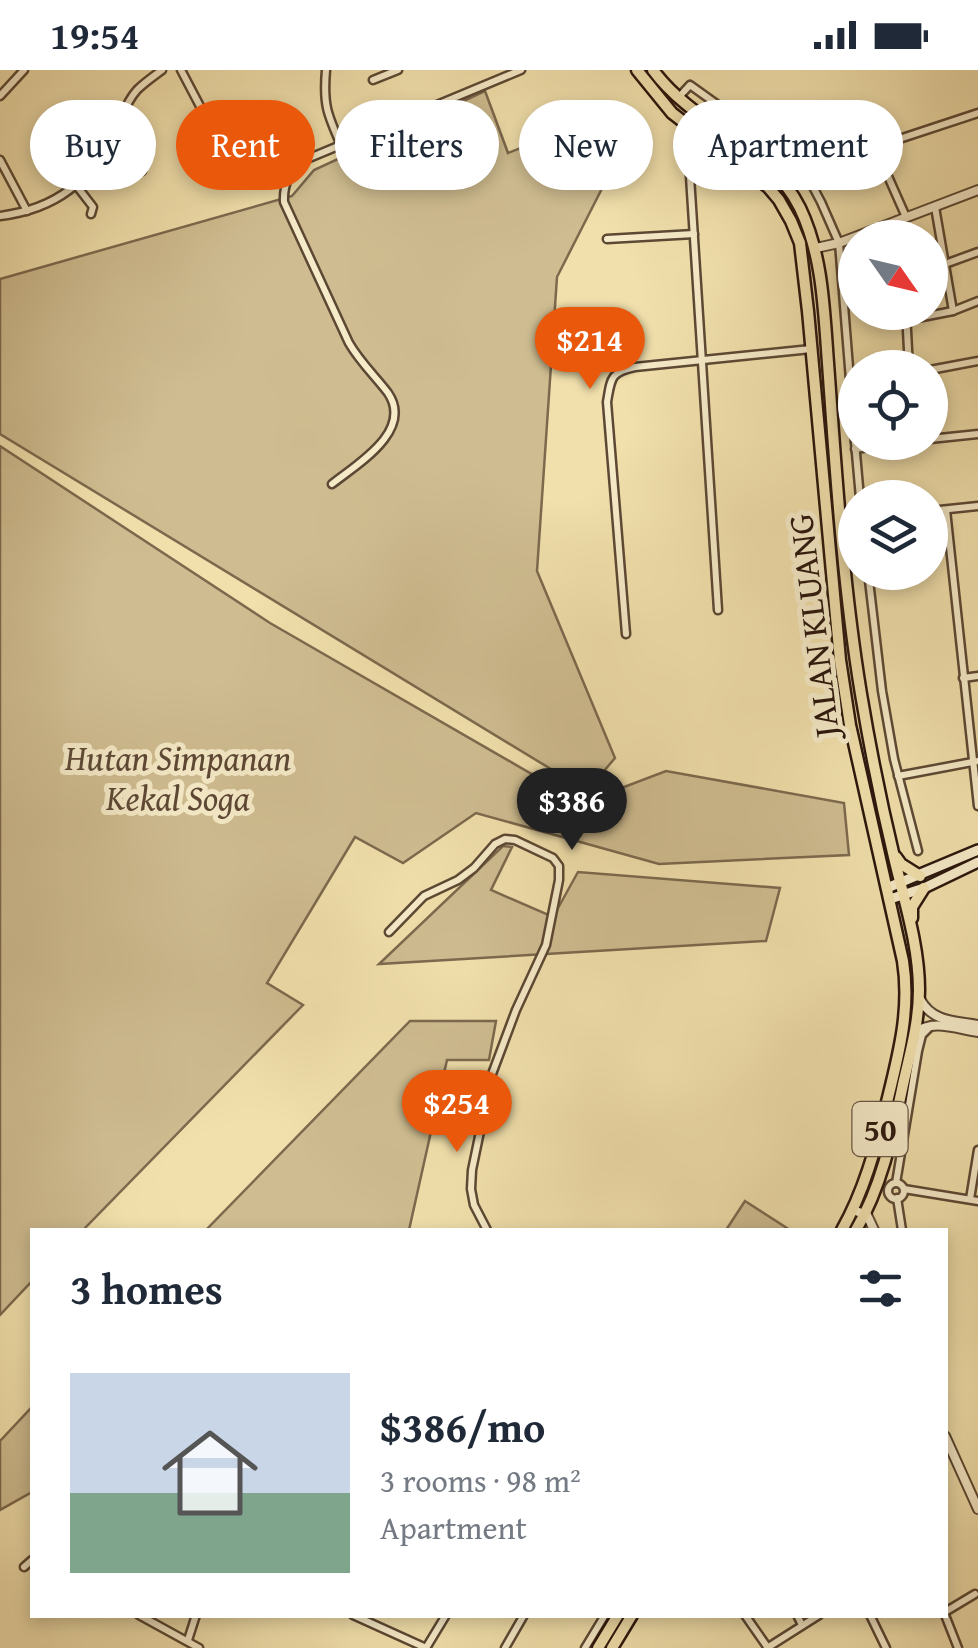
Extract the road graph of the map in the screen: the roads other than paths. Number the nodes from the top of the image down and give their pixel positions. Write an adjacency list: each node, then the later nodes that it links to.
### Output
1 (24, 70): 10 (street)
2 (162, 70): 12 (street)
3 (181, 70): 13 (street)
4 (326, 70): 17 (street)
5 (398, 70): 9 (street)
6 (521, 70): 14 (street)
7 (636, 70): 43 (highway, JALAN KLUANG / 50)
8 (654, 70): 11 (highway, JALAN KLUANG / 50)
9 (373, 80)
10 (0, 96)
11 (678, 98): 15 (street); 36 (highway, JALAN KLUANG / 50)
12 (131, 100)
13 (197, 100)
14 (449, 100)
15 (711, 100)
16 (978, 112): 18 (street)
17 (335, 132)
18 (903, 137)
19 (335, 147): 50 (street)
20 (0, 160): 28 (street)
21 (70, 190): 28 (street)
22 (79, 190): 29 (street)
23 (692, 190): 33 (street)
24 (813, 190): 35 (street)
25 (891, 190): 31 (street)
26 (978, 190): 27 (street)
27 (935, 207): 31 (street); 32 (street)
28 (27, 210): 30 (street)
29 (92, 214)
30 (0, 216)
31 (901, 219)
32 (937, 220)
33 (694, 234): 34 (street); 44 (street)
34 (607, 239)
35 (838, 242): 36 (street)
36 (816, 248): 49 (highway, JALAN KLUANG / 50)
37 (978, 252): 38 (street)
38 (948, 263)
39 (948, 282): 41 (street)
40 (978, 301): 41 (street)
41 (953, 311): 42 (street)
42 (948, 312)
43 (811, 349): 44 (street); 69 (highway, JALAN KLUANG / 50)
44 (704, 361): 56 (street); 57 (street)
45 (978, 362): 46 (street)
46 (948, 367)
47 (978, 434): 48 (street)
48 (948, 438)
49 (838, 481)
50 (332, 484)
51 (978, 506): 52 (street)
52 (948, 510)
53 (948, 530): 59 (street)
54 (849, 590): 65 (highway, JALAN KLUANG / 50)
55 (870, 590): 61 (street)
56 (718, 610)
57 (626, 634)
58 (978, 676): 59 (street)
59 (963, 678): 60 (street)
60 (975, 762): 61 (street); 62 (street)
61 (898, 776): 64 (street)
62 (978, 806)
63 (978, 850): 67 (main road)
64 (918, 851)
65 (893, 852): 67 (highway); 68 (highway, JALAN KLUANG / 50)
66 (978, 862): 67 (main road)
67 (922, 882): 68 (main road); 70 (highway)
68 (902, 889): 69 (main road); 70 (highway, JALAN KLUANG / 50)
69 (888, 894): 81 (highway, JALAN KLUANG / 50)
70 (911, 930): 72 (highway, JALAN KLUANG / 50)
71 (389, 932): 83 (street)
72 (919, 994): 74 (street); 75 (highway, JALAN KLUANG / 50)
73 (933, 1024): 74 (street); 75 (street); 77 (street)
74 (978, 1028)
75 (914, 1034): 82 (highway, JALAN KLUANG / 50)
76 (978, 1150): 80 (street)
77 (896, 1183): 78 (street); 79 (street)
78 (904, 1189): 79 (street); 80 (street)
79 (896, 1198): 87 (street)
80 (974, 1200)
81 (853, 1210): 82 (street); 84 (highway, JALAN KLUANG / 50)
82 (866, 1214): 85 (highway, JALAN KLUANG / 50); 86 (street)
83 (486, 1228)
84 (843, 1228)
85 (857, 1228)
86 (873, 1228)
87 (902, 1228)
88 (948, 1441): 89 (street)
89 (973, 1487): 90 (street)
90 (978, 1509)
91 (30, 1562): 92 (street)
92 (24, 1567)
93 (976, 1594): 94 (street)
94 (948, 1612)
95 (145, 1618): 109 (street)
96 (195, 1618): 109 (street)
97 (360, 1618): 111 (street)
98 (444, 1618): 111 (street)
99 (522, 1618): 112 (street)
100 (604, 1618): 113 (street)
101 (616, 1618): 114 (highway)
102 (630, 1618): 115 (highway)
103 (747, 1618): 116 (street)
104 (798, 1618): 108 (street)
105 (814, 1618): 108 (street)
106 (871, 1618): 117 (street)
107 (947, 1618): 118 (street)
108 (802, 1626): 116 (street)
109 (188, 1640): 110 (street)
110 (199, 1648)
111 (426, 1648)
112 (505, 1648)
113 (585, 1648)
114 (598, 1648)
115 (612, 1648)
116 (768, 1648)
117 (886, 1648)
118 (958, 1648)

